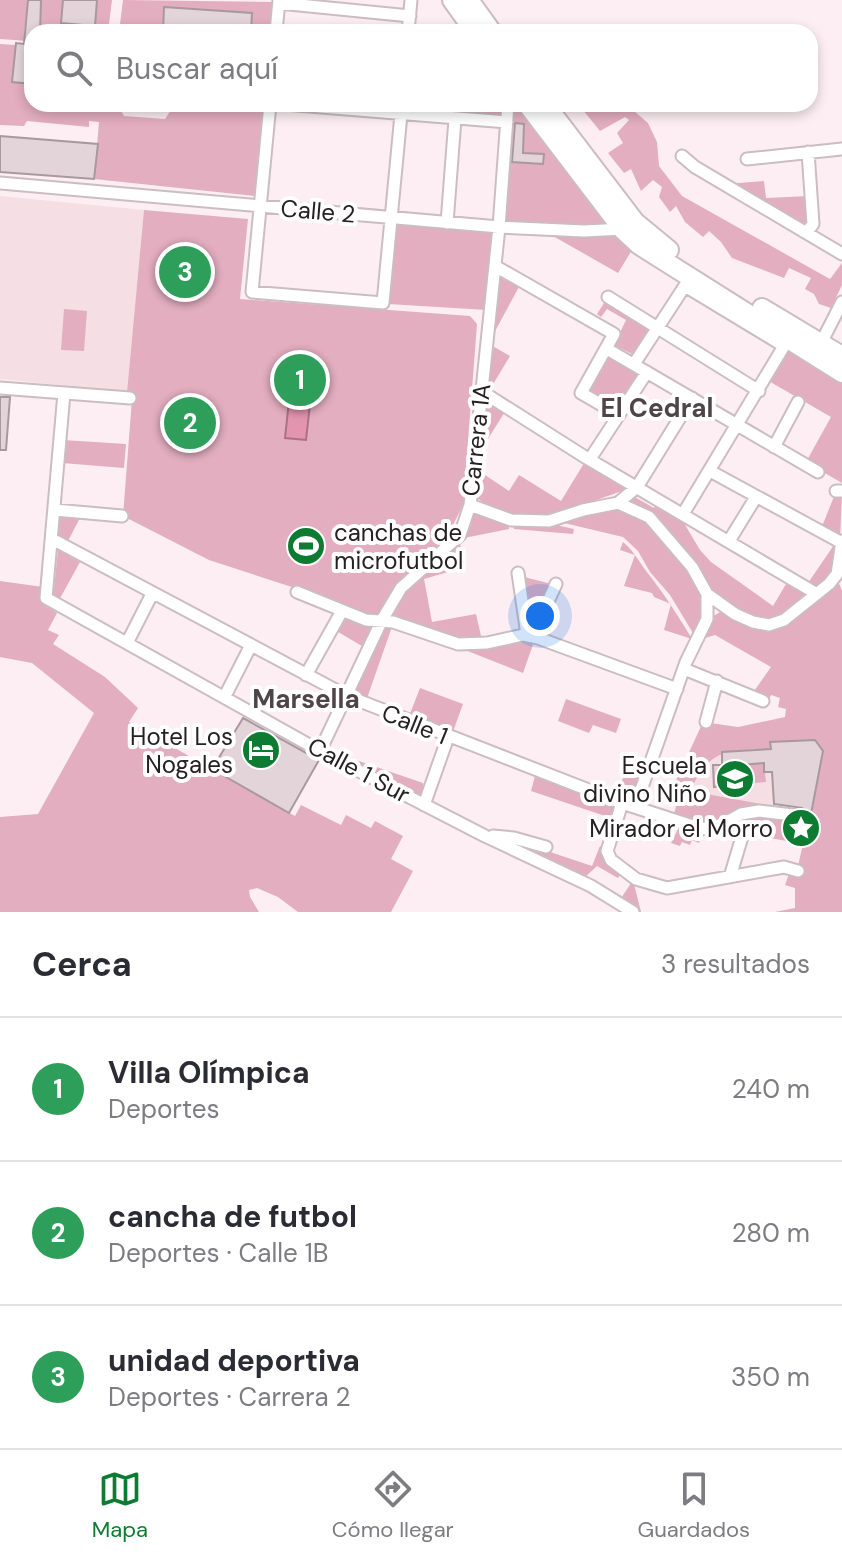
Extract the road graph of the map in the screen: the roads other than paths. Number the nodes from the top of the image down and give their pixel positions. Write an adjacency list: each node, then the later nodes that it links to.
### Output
1 (411, 0): 5 (street)
2 (452, 0): 8 (main road)
3 (469, 0): 9 (main road)
4 (279, 2): 5 (street); 6 (street)
5 (410, 16): 7 (street)
6 (277, 24)
7 (409, 24)
8 (469, 24)
9 (486, 24)
10 (269, 112): 23 (street)
11 (401, 112): 24 (street)
12 (417, 112): 16 (street)
13 (508, 112): 17 (street, Carrera 1A)
14 (534, 112): 26 (main road)
15 (551, 112): 26 (main road)
16 (455, 119): 17 (street); 25 (street)
17 (507, 122): 27 (street, Carrera 1A)
18 (842, 149): 19 (street)
19 (808, 152): 21 (street); 28 (street)
20 (682, 156): 28 (street)
21 (747, 159)
22 (0, 183): 23 (street, Calle 2)
23 (259, 206): 24 (street, Calle 2); 24 (street)
24 (391, 217): 25 (street, Calle 2)
25 (447, 223): 27 (street, Calle 2)
26 (629, 226): 27 (street, Calle 2); 31 (main road); 35 (main road)
27 (499, 227): 30 (street, Carrera 1A)
28 (807, 232): 29 (street)
29 (842, 254)
30 (495, 266): 36 (street); 42 (street, Carrera 1A)
31 (688, 281): 34 (street); 40 (main road); 43 (street)
32 (608, 297): 34 (street)
33 (842, 302): 35 (street)
34 (659, 327): 38 (street); 43 (street)
35 (821, 343): 37 (main road)
36 (607, 349): 38 (street); 48 (street)
37 (842, 356)
38 (634, 364): 39 (street)
39 (647, 372): 46 (street); 48 (street)
40 (842, 373)
41 (0, 388): 44 (street)
42 (481, 391): 51 (street); 57 (street, Carrera 1A)
43 (759, 391): 49 (street)
44 (64, 393): 45 (street); 58 (street)
45 (130, 398)
46 (692, 398): 49 (street); 54 (street)
47 (798, 402): 50 (street)
48 (619, 415): 51 (street)
49 (738, 426): 50 (street); 52 (street)
50 (774, 447): 53 (street)
51 (590, 459): 54 (street)
52 (710, 471): 55 (street); 59 (street)
53 (818, 472)
54 (637, 487): 56 (street); 59 (street)
55 (756, 497): 62 (street); 63 (street)
56 (618, 503): 57 (street); 69 (street)
57 (470, 505): 74 (street, Carrera 1A)
58 (55, 510): 60 (street); 61 (street)
59 (683, 514): 62 (street)
60 (122, 516)
61 (52, 539): 68 (street, Calle 1); 76 (street, Calle 1 Sur)
62 (729, 541): 70 (street)
63 (842, 542): 65 (street)
64 (518, 573): 75 (street)
65 (839, 577): 70 (street)
66 (556, 584): 75 (street)
67 (297, 592): 72 (street)
68 (152, 594): 76 (street); 77 (street, Calle 1)
69 (707, 594): 71 (street); 73 (street)
70 (817, 594): 71 (street)
71 (725, 607): 73 (street)
72 (342, 611): 74 (street); 79 (street)
73 (707, 619): 78 (street)
74 (382, 620): 75 (street); 83 (street, Carrera 1A)
75 (533, 636): 81 (street)
76 (127, 643): 82 (street, Calle 1 Sur)
77 (251, 645): 79 (street, Calle 1); 82 (street)
78 (684, 669): 80 (street); 81 (street)
79 (306, 675): 83 (street, Calle 1)
80 (717, 681): 84 (street); 85 (street)
81 (677, 689): 90 (street)
82 (225, 696): 87 (street, Calle 1 Sur)
83 (347, 696): 86 (street, Calle 1); 87 (street, Carrera 1A)
84 (763, 701)
85 (706, 722)
86 (448, 737): 88 (street, Calle 1); 89 (street)
87 (320, 751): 89 (street, Calle 1 Sur)
88 (622, 803): 90 (street, Calle 1); 96 (street)
89 (424, 805): 93 (street, Calle 1 Sur)
90 (635, 807): 91 (street, Calle 1)
91 (801, 816)
92 (744, 830): 96 (street)
93 (485, 836): 94 (street); 97 (street, Calle 1 Sur)
94 (546, 847)
95 (798, 871): 96 (street)
96 (730, 877)
97 (633, 912)

